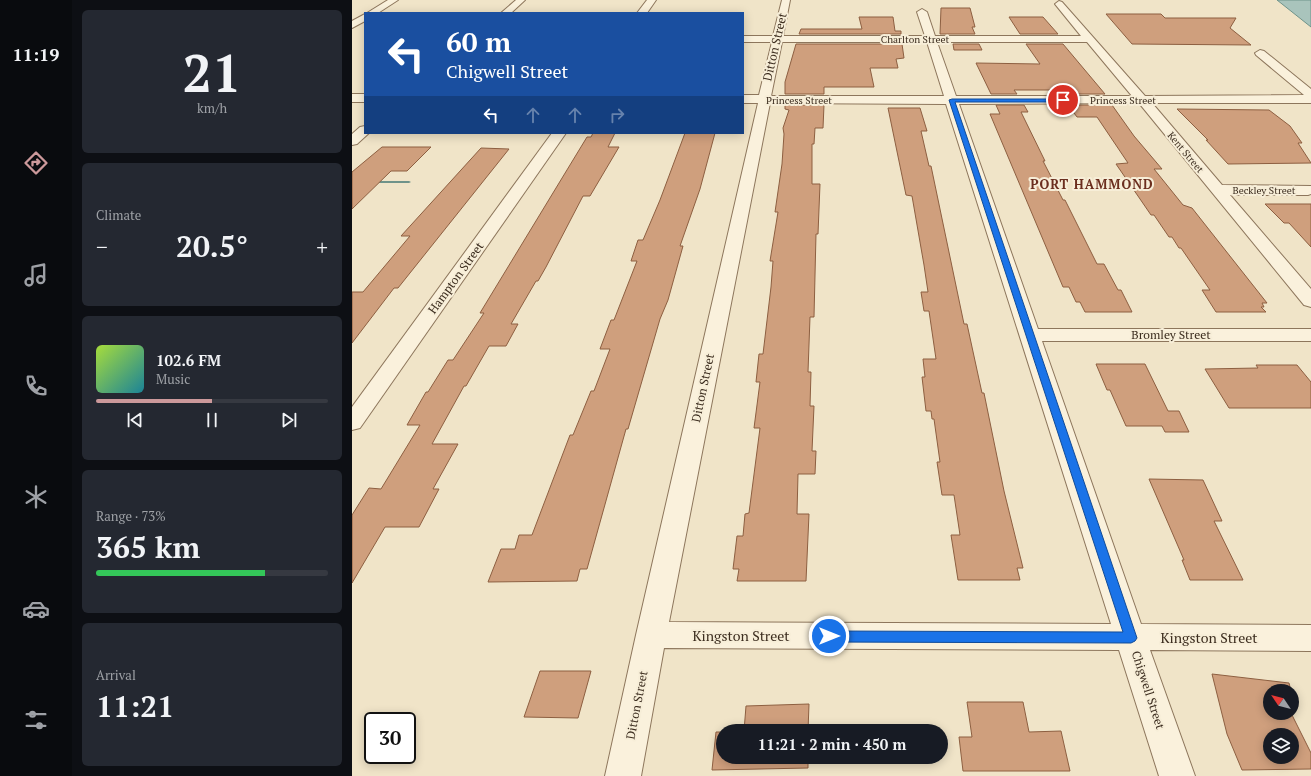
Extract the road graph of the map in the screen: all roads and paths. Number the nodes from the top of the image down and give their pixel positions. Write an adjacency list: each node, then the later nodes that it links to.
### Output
1 (394, 0): 6 (street)
2 (521, 0): 7 (street)
3 (652, 0): 8 (street)
4 (786, 0): 13 (street, Ditton Street)
5 (1059, 4): 15 (street, Kent Street)
6 (374, 12)
7 (507, 12)
8 (643, 12)
9 (922, 12): 14 (street, Chigwell Street)
10 (364, 18): 11 (street)
11 (352, 25)
12 (744, 39): 13 (street, Charlton Street)
13 (778, 39): 14 (street, Charlton Street); 20 (street, Ditton Street)
14 (931, 39): 15 (street, Charlton Street); 21 (street, Chigwell Street)
15 (1088, 39): 22 (street, Kent Street)
16 (1260, 53): 19 (street)
17 (352, 98): 18 (street)
18 (364, 98)
19 (1311, 98): 22 (street, Princess Street)
20 (753, 99): 21 (street, Princess Street); 32 (street, Ditton Street)
21 (952, 100): 22 (street, Princess Street); 29 (street, Chigwell Street)
22 (1142, 100): 26 (street, Kent Street)
23 (364, 131): 25 (street)
24 (558, 134): 31 (street, Hampton Street)
25 (352, 141)
26 (1219, 190): 27 (street, Beckley Street); 28 (street, Kent Street)
27 (1308, 190)
28 (1311, 301)
29 (1030, 334): 30 (street, Bromley Street); 33 (street, Chigwell Street)
30 (1311, 335)
31 (352, 423)
32 (651, 635): 33 (street, Kingston Street); 35 (street, Ditton Street)
33 (1131, 638): 34 (street, Kingston Street); 36 (street, Chigwell Street)
34 (1311, 638)
35 (623, 776)
36 (1177, 776)

